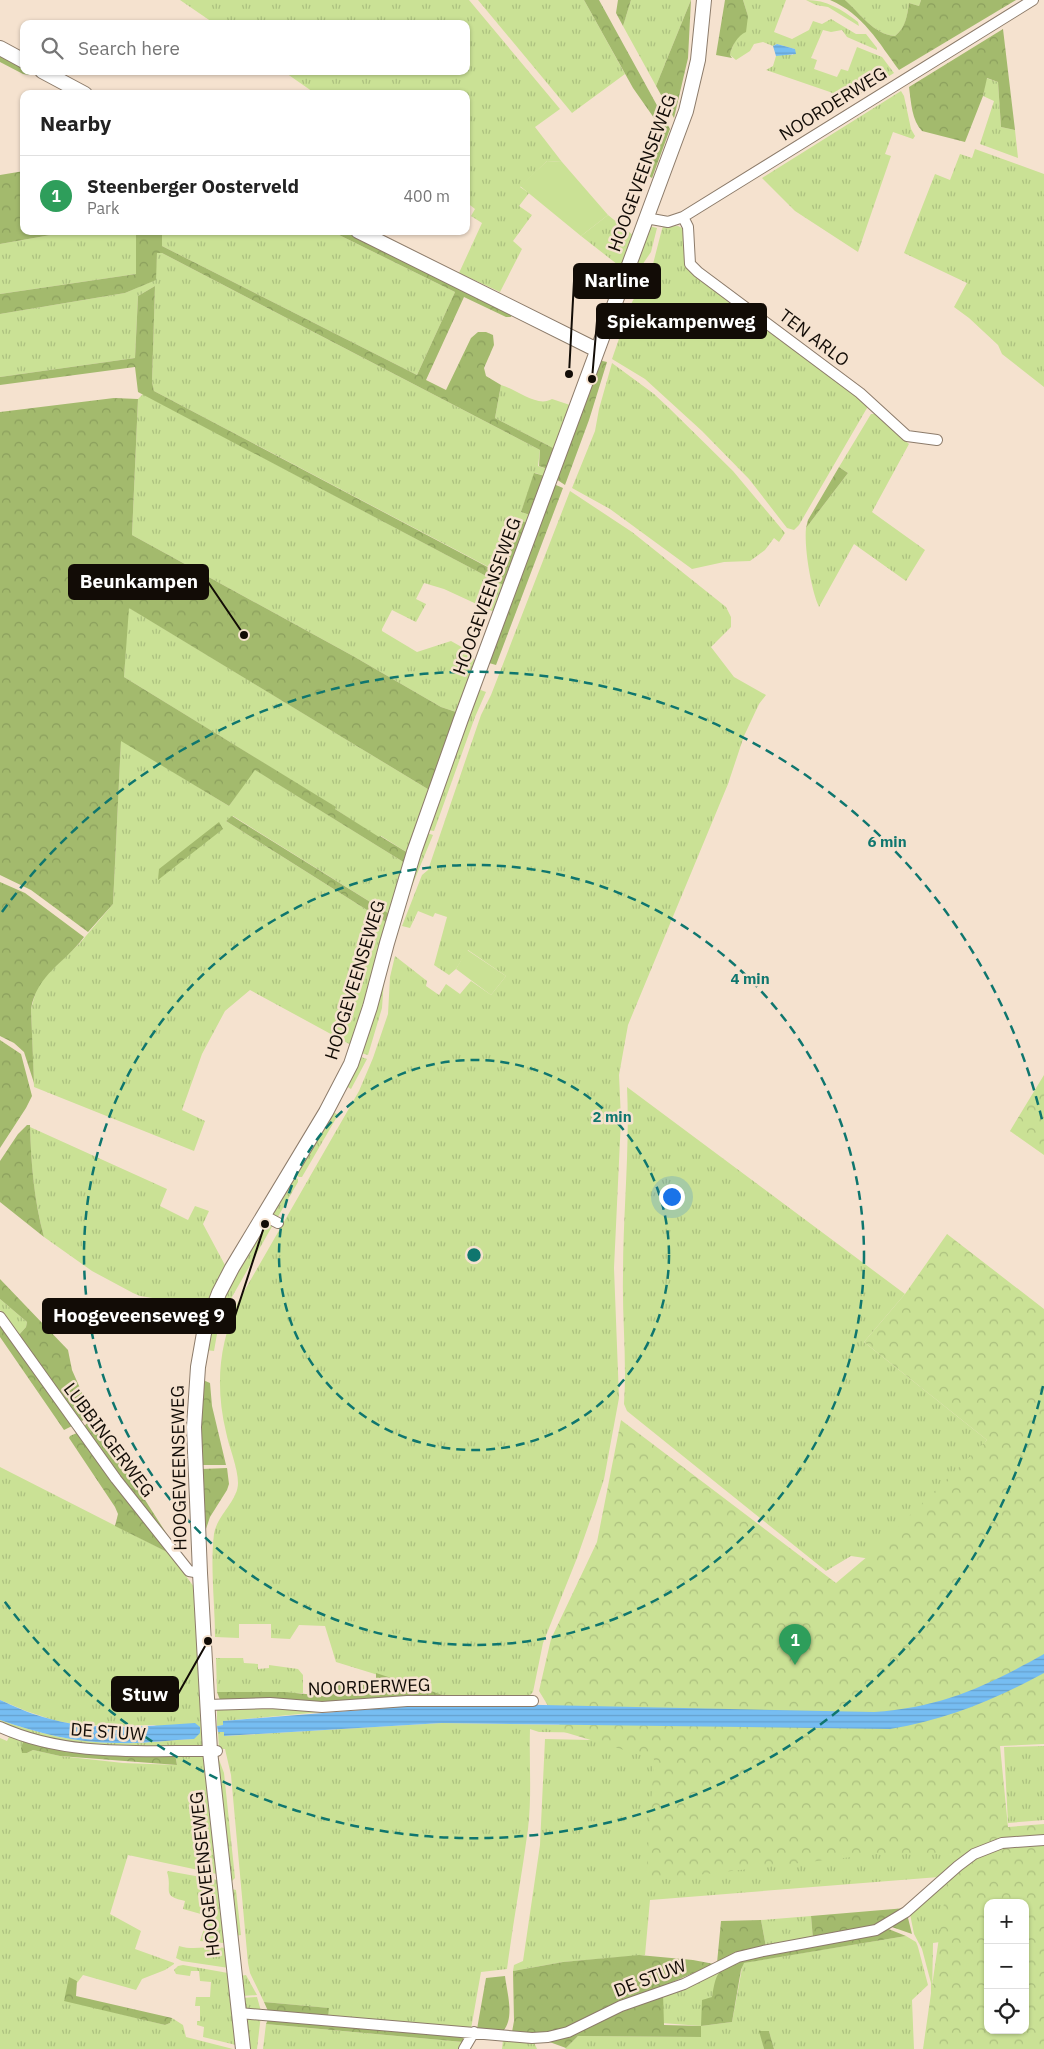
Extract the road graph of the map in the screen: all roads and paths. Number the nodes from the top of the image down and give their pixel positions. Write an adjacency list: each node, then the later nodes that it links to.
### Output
1 (704, 0): 8 (main road, HOOGEVEENSEWEG)
2 (1032, 0): 7 (street, NOORDERWEG)
3 (0, 48): 4 (main road)
4 (20, 59)
5 (49, 75): 6 (main road)
6 (77, 90)
7 (683, 217): 8 (street, NOORDERWEG); 11 (street, TEN ARLO)
8 (646, 218): 10 (main road, HOOGEVEENSEWEG)
9 (366, 235): 10 (main road)
10 (597, 350): 12 (main road, HOOGEVEENSEWEG)
11 (937, 440)
12 (263, 1215): 13 (street); 15 (main road, HOOGEVEENSEWEG)
13 (278, 1223)
14 (0, 1317): 15 (street, LUBBINGERWEG)
15 (200, 1573): 17 (main road, HOOGEVEENSEWEG)
16 (533, 1701): 17 (street, NOORDERWEG)
17 (207, 1705): 19 (main road, HOOGEVEENSEWEG)
18 (0, 1727): 19 (street, DE STUW)
19 (214, 1751): 21 (main road, HOOGEVEENSEWEG)
20 (1044, 1840): 22 (street, DE STUW)
21 (239, 2013): 22 (street, DE STUW); 23 (main road, HOOGEVEENSEWEG)
22 (474, 2032): 24 (street)
23 (243, 2049)
24 (464, 2049)

